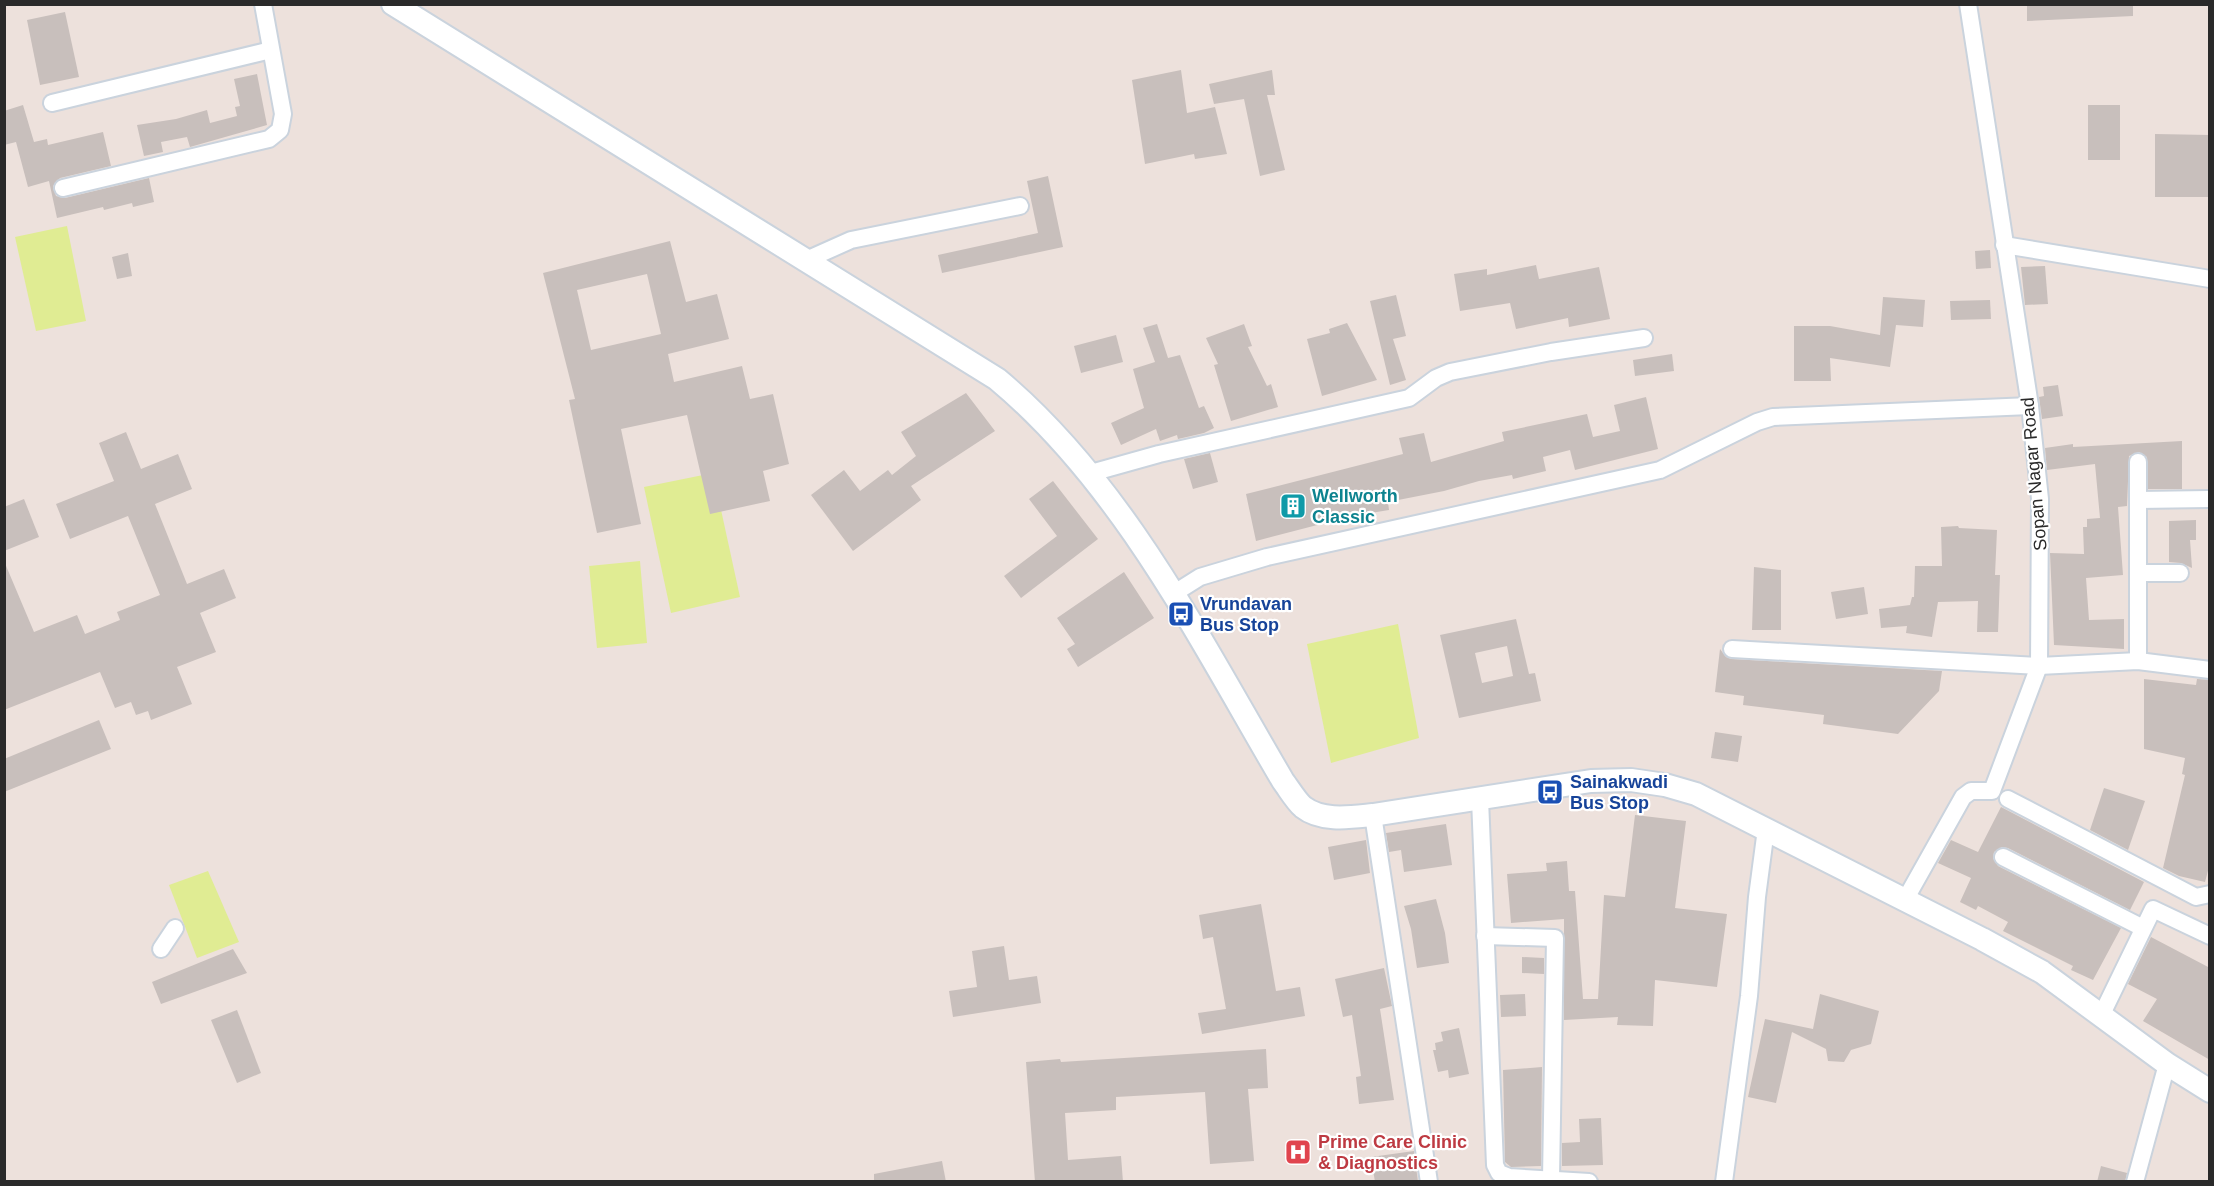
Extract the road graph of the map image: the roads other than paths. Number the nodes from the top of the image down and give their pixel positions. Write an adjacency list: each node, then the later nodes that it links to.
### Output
1 (263, 4): 4 (street)
2 (393, 4): 9 (street)
3 (1968, 4): 8 (street, Sopan Nagar Road)
4 (271, 50): 5 (street); 6 (street)
5 (52, 103)
6 (63, 188)
7 (1020, 206): 9 (street)
8 (2004, 245): 10 (street); 12 (street, Sopan Nagar Road)
9 (804, 261): 14 (street)
10 (2210, 279)
11 (1644, 338): 14 (street)
12 (2030, 406): 19 (street); 22 (street, Sopan Nagar Road)
13 (2138, 462): 16 (street)
14 (1091, 473): 19 (street)
15 (2208, 499): 16 (street)
16 (2138, 500): 17 (street)
17 (2138, 573): 18 (street); 21 (street)
18 (2180, 573)
19 (1173, 594): 26 (street)
20 (1732, 649): 22 (street)
21 (2138, 661): 22 (street); 23 (street)
22 (2039, 666): 30 (street, Sopan Nagar Road)
23 (2210, 670)
24 (1479, 798): 26 (street); 27 (street); 33 (street)
25 (2008, 799): 29 (street)
26 (1373, 815): 40 (street)
27 (1766, 830): 30 (street); 42 (street)
28 (2003, 857): 32 (street)
29 (2210, 894)
30 (1905, 900): 36 (street)
31 (175, 928): 35 (street)
32 (2143, 928): 34 (street); 36 (street)
33 (1485, 936): 39 (street); 39 (street)
34 (2210, 936)
35 (161, 949)
36 (2101, 1016): 37 (street)
37 (2167, 1064): 38 (street); 43 (street)
38 (2210, 1091)
39 (1551, 1179): 41 (street)
40 (1429, 1182)
41 (1589, 1182)
42 (1724, 1182)
43 (2135, 1182)

